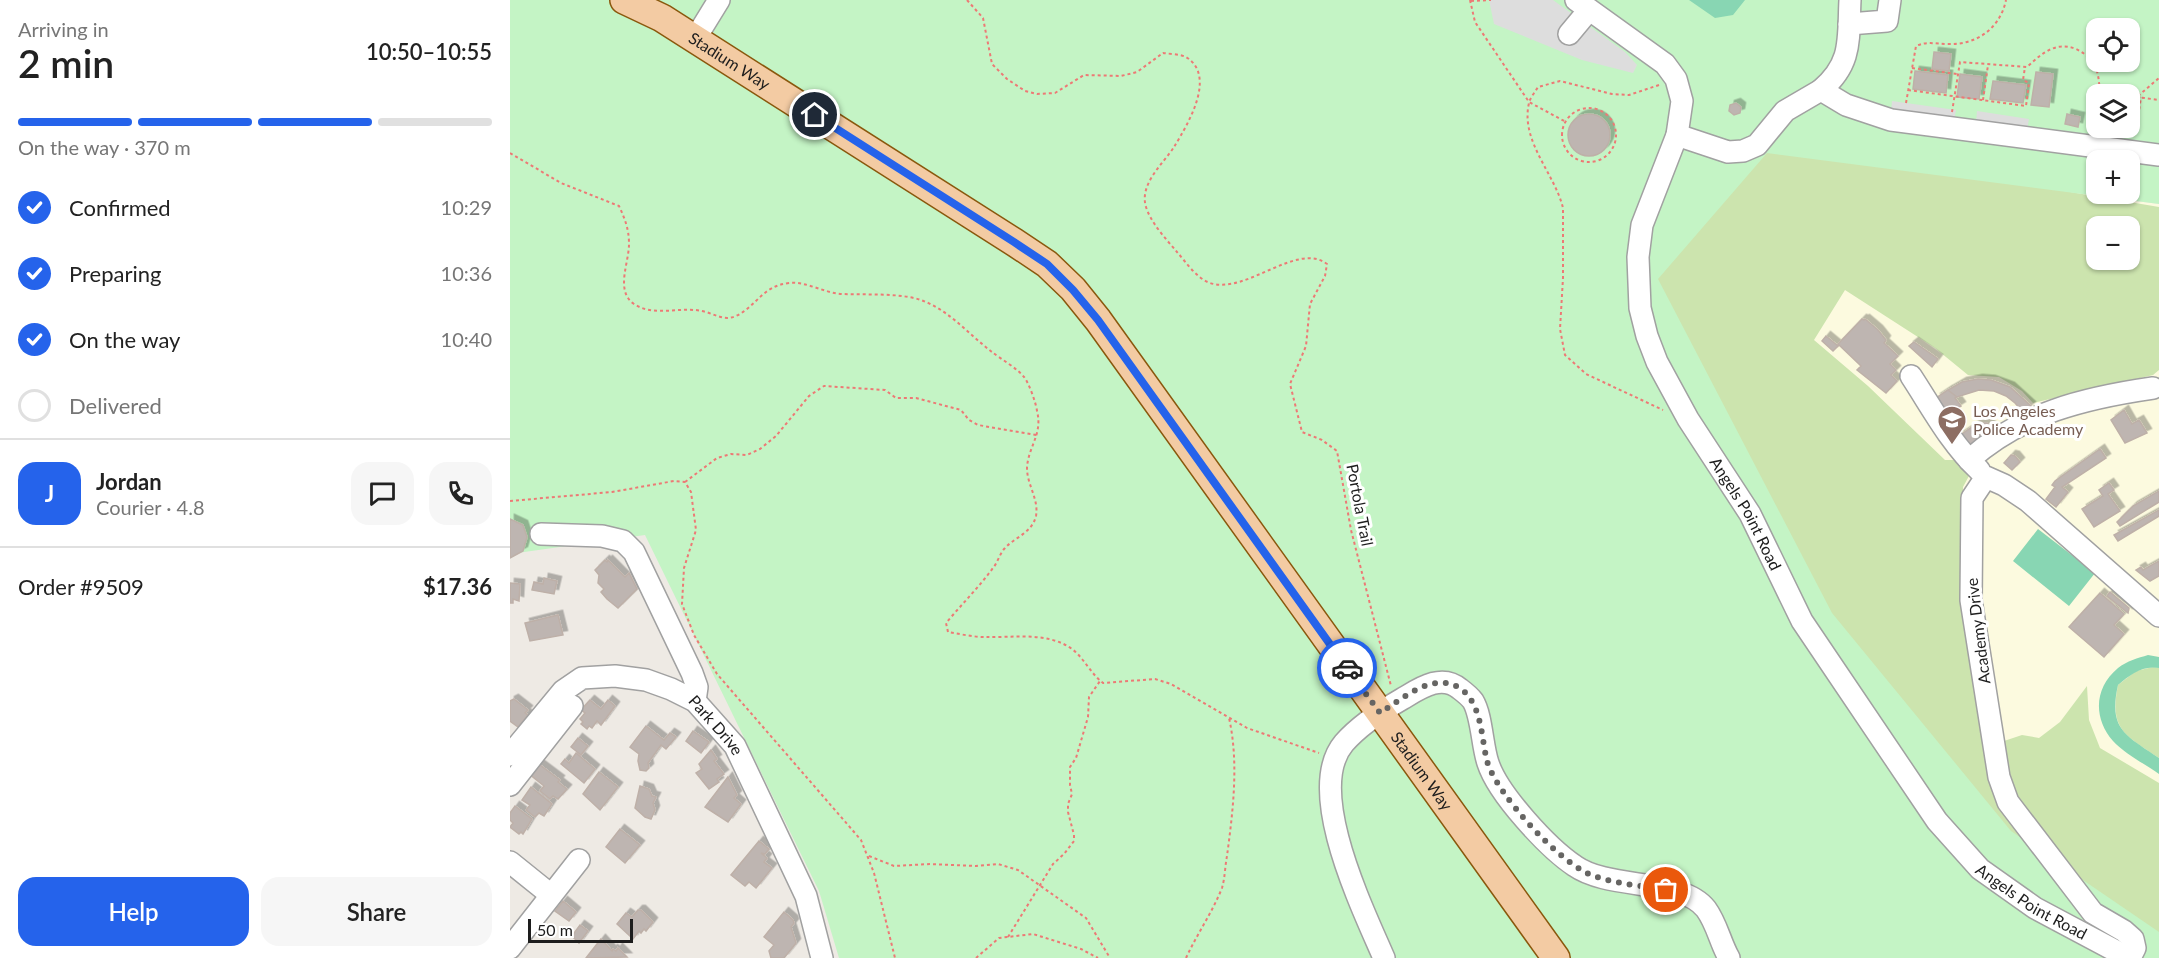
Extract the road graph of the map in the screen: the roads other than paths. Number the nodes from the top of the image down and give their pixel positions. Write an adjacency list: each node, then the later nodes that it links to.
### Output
1 (624, 0): 8 (main road, Stadium Way)
2 (719, 0): 8 (street)
3 (1850, 0): 6 (street)
4 (1890, 0): 6 (street)
5 (1583, 5): 7 (street); 10 (street, Angels Point Road)
6 (1849, 24): 9 (street)
7 (1569, 34)
8 (695, 39): 20 (main road, Stadium Way)
9 (1821, 90): 10 (street); 11 (street)
10 (1677, 135): 31 (street, Angels Point Road)
11 (2159, 155)
12 (1911, 376): 14 (street)
13 (2153, 388): 14 (street)
14 (1969, 460): 15 (street)
15 (1986, 477): 17 (street); 31 (street, Academy Drive)
16 (541, 534): 18 (street)
17 (2159, 616)
18 (695, 701): 21 (street, Park Drive); 27 (street, Park Drive)
19 (572, 706): 22 (street)
20 (1388, 708): 28 (street); 29 (main road, Stadium Way); 30 (street)
21 (510, 755)
22 (510, 785)
23 (579, 860): 25 (street)
24 (510, 862): 25 (street)
25 (551, 896): 26 (street)
26 (510, 948)
27 (822, 958)
28 (1384, 958)
29 (1556, 958)
30 (1729, 958)
31 (2130, 958)

